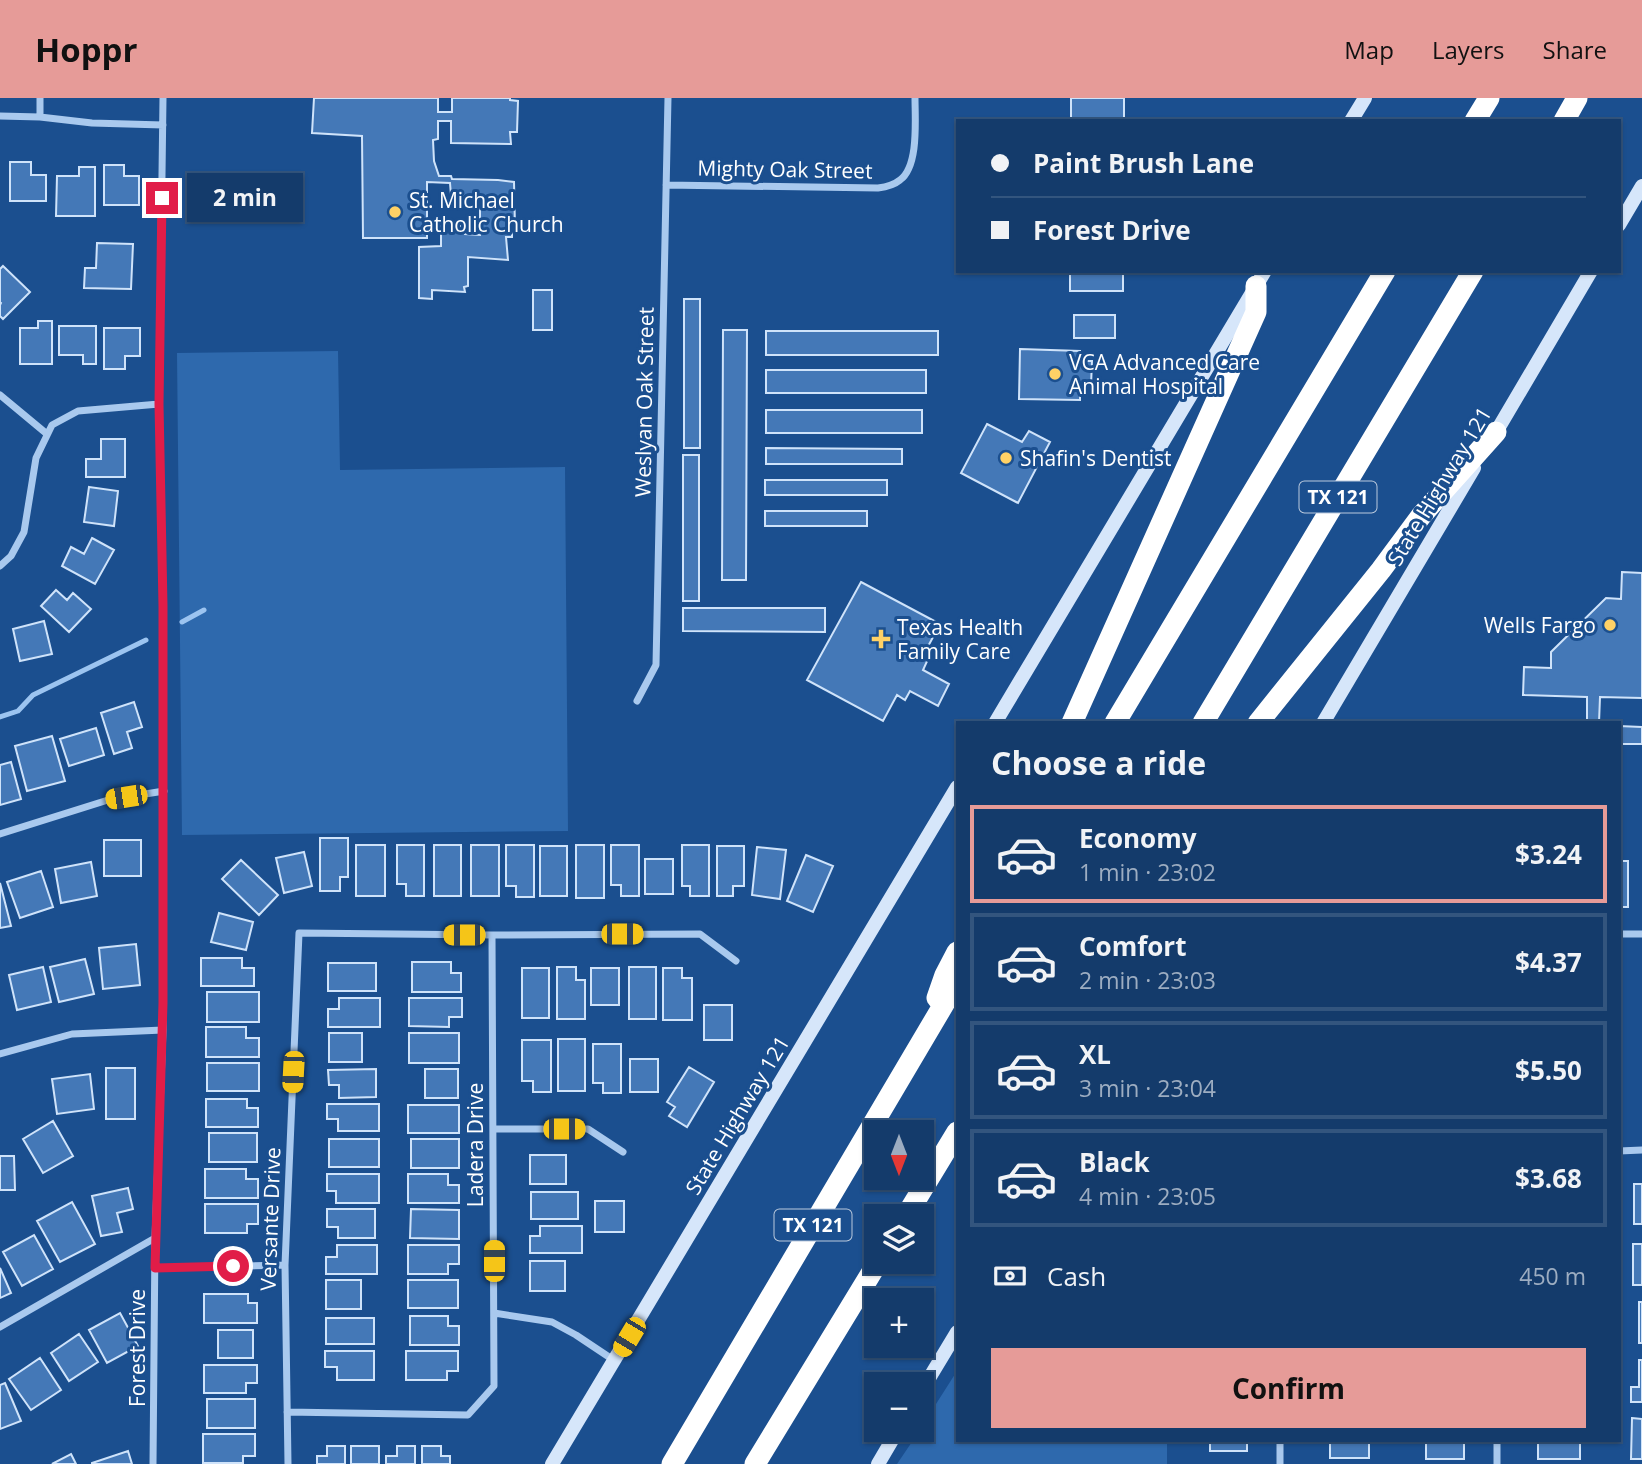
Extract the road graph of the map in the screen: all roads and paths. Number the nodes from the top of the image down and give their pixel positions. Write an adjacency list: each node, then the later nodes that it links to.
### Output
1 (40, 98): 9 (street)
2 (163, 98): 13 (street, Forest Drive)
3 (668, 98): 14 (street, Weslyan Oak Street)
4 (915, 98): 14 (street, Mighty Oak Street)
5 (1365, 98): 10 (main road)
6 (1489, 98): 11 (highway)
7 (1577, 98): 12 (highway)
8 (0, 116): 9 (street)
9 (40, 117): 13 (street)
10 (1352, 119)
11 (1476, 119)
12 (1565, 119)
13 (163, 125): 22 (street, Forest Drive)
14 (666, 185): 26 (street, Weslyan Oak Street)
15 (1642, 186): 16 (main road)
16 (1621, 222)
17 (1384, 273): 29 (highway)
18 (1473, 273): 30 (highway, TX 121)
19 (1590, 273): 23 (main road, State Highway 121)
20 (1261, 279): 27 (main road); 28 (highway)
21 (0, 396): 24 (street)
22 (159, 404): 24 (street); 34 (street, Forest Drive)
23 (1496, 432): 31 (highway); 32 (main road, State Highway 121)
24 (47, 434): 25 (street)
25 (0, 566)
26 (637, 701)
27 (996, 721)
28 (1073, 721)
29 (1116, 721)
30 (1204, 721)
31 (1260, 721)
32 (1324, 721)
33 (956, 789): 58 (main road, State Highway 121)
34 (164, 791): 35 (street); 42 (street, Forest Drive)
35 (0, 834)
36 (1621, 934): 37 (street)
37 (1642, 934)
38 (492, 935): 40 (street); 45 (street, Ladera Drive); 52 (street, Versante Drive)
39 (956, 954): 43 (highway)
40 (736, 961)
41 (956, 984): 43 (highway, TX 121)
42 (163, 1030): 44 (street); 51 (street, Forest Drive)
43 (923, 1037): 67 (highway, TX 121)
44 (0, 1054)
45 (493, 1129): 49 (street); 55 (street, Ladera Drive)
46 (956, 1134): 50 (highway)
47 (1642, 1150): 48 (street)
48 (1621, 1151)
49 (623, 1152)
50 (913, 1204)
51 (155, 1238): 53 (street, Forest Drive); 56 (street)
52 (285, 1265): 53 (street); 60 (street, Versante Drive)
53 (155, 1268): 64 (street, Forest Drive)
54 (871, 1274): 68 (highway)
55 (494, 1313): 58 (street); 60 (street, Ladera Drive)
56 (0, 1326)
57 (956, 1334): 59 (main road)
58 (615, 1361): 66 (main road, State Highway 121)
59 (933, 1372)
60 (287, 1412): 65 (street, Versante Drive)
61 (891, 1442): 69 (main road)
62 (1280, 1442): 70 (street)
63 (1497, 1442): 71 (street)
64 (153, 1464)
65 (288, 1464)
66 (552, 1464)
67 (672, 1464)
68 (755, 1464)
69 (878, 1464)
70 (1280, 1464)
71 (1497, 1464)

